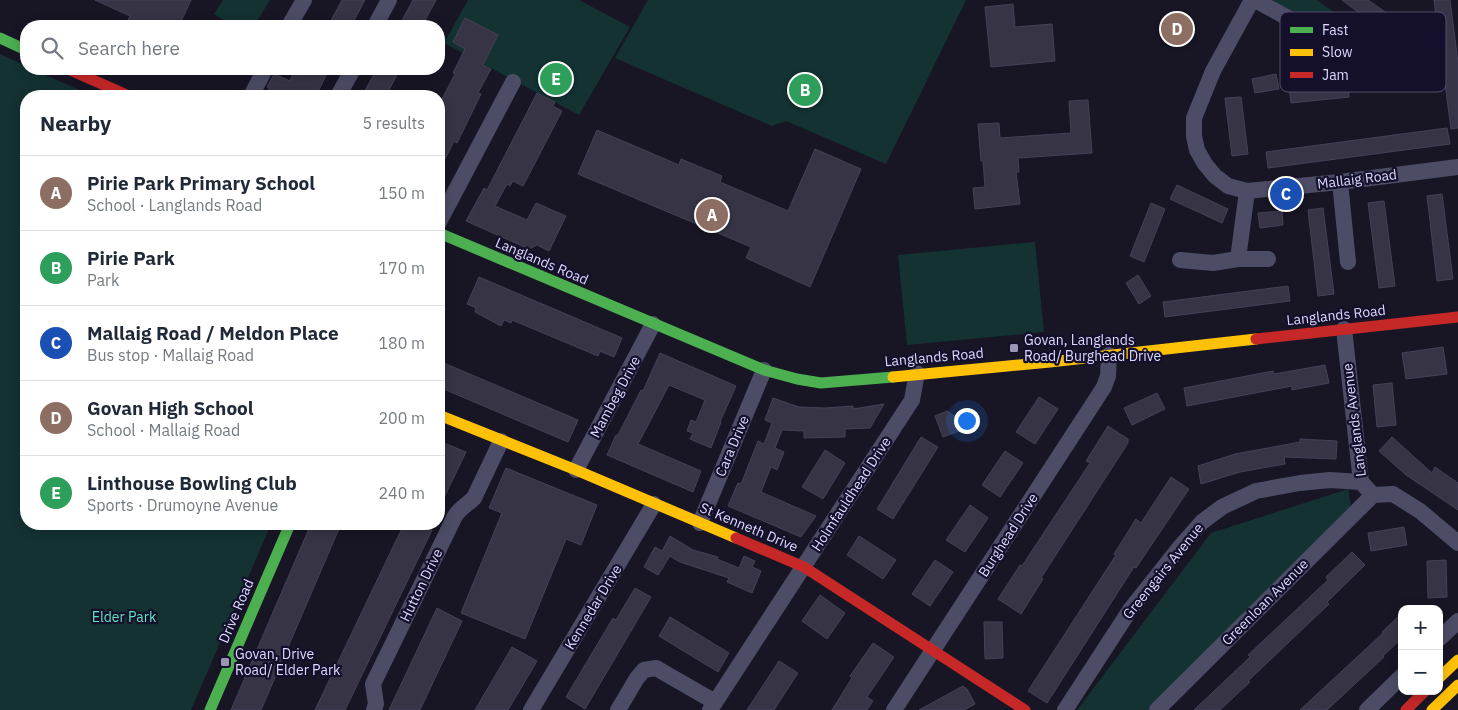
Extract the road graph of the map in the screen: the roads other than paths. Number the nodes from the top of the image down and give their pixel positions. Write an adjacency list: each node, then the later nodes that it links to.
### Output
1 (304, 0): 5 (street)
2 (389, 0): 6 (street)
3 (1253, 0): 4 (street); 18 (street, Mallaig Road)
4 (1280, 14)
5 (292, 20)
6 (378, 20)
7 (0, 38): 8 (street)
8 (20, 47)
9 (82, 75): 13 (street)
10 (262, 75): 14 (street)
11 (350, 75): 15 (street)
12 (513, 82): 19 (street)
13 (115, 90)
14 (254, 90)
15 (341, 90)
16 (1458, 167): 17 (street, Mallaig Road)
17 (1340, 182): 18 (street, Mallaig Road); 24 (street)
18 (1247, 191): 22 (street)
19 (445, 211)
20 (445, 236): 26 (street, Langlands Road)
21 (1180, 260): 22 (street)
22 (1238, 260): 23 (street)
23 (1268, 260)
24 (1348, 262)
25 (1458, 317): 27 (street, Langlands Road)
26 (653, 324): 29 (street, Langlands Road); 33 (street, Mambeg Drive)
27 (1344, 329): 28 (street, Langlands Road); 34 (street, Langlands Avenue)
28 (1109, 356): 30 (street, Langlands Road); 43 (street, Burghead Drive)
29 (764, 370): 30 (street, Langlands Road); 37 (street, Cara Drive)
30 (917, 374): 40 (street, Holmfauldhead Drive)
31 (445, 418): 32 (street, St Kenneth Drive)
32 (501, 441): 33 (street, St Kenneth Drive); 51 (street, Hutton Drive)
33 (576, 470): 36 (street, St Kenneth Drive)
34 (1361, 482): 35 (street, Langlands Avenue); 56 (street, Greengairs Avenue)
35 (1373, 495): 39 (street, Langlands Avenue); 57 (street, Greenloan Avenue)
36 (654, 504): 37 (street, St Kenneth Drive); 52 (street, Kennedar Drive)
37 (700, 523): 40 (street, St Kenneth Drive)
38 (287, 530): 50 (street, Drive Road)
39 (1458, 543)
40 (804, 567): 43 (street, St Kenneth Drive); 49 (street, Holmfauldhead Drive)
41 (1458, 621): 42 (street)
42 (1443, 635)
43 (933, 650): 54 (street, Burghead Drive); 55 (street, St Kenneth Drive)
44 (1458, 660): 45 (street)
45 (1443, 674)
46 (1398, 680): 58 (street)
47 (1458, 685): 60 (street)
48 (1421, 695): 59 (street)
49 (712, 706): 53 (street)
50 (210, 710)
51 (374, 710)
52 (531, 710)
53 (618, 710)
54 (894, 710)
55 (1025, 710)
56 (1065, 710)
57 (1157, 710)
58 (1367, 710)
59 (1406, 710)
60 (1432, 710)

